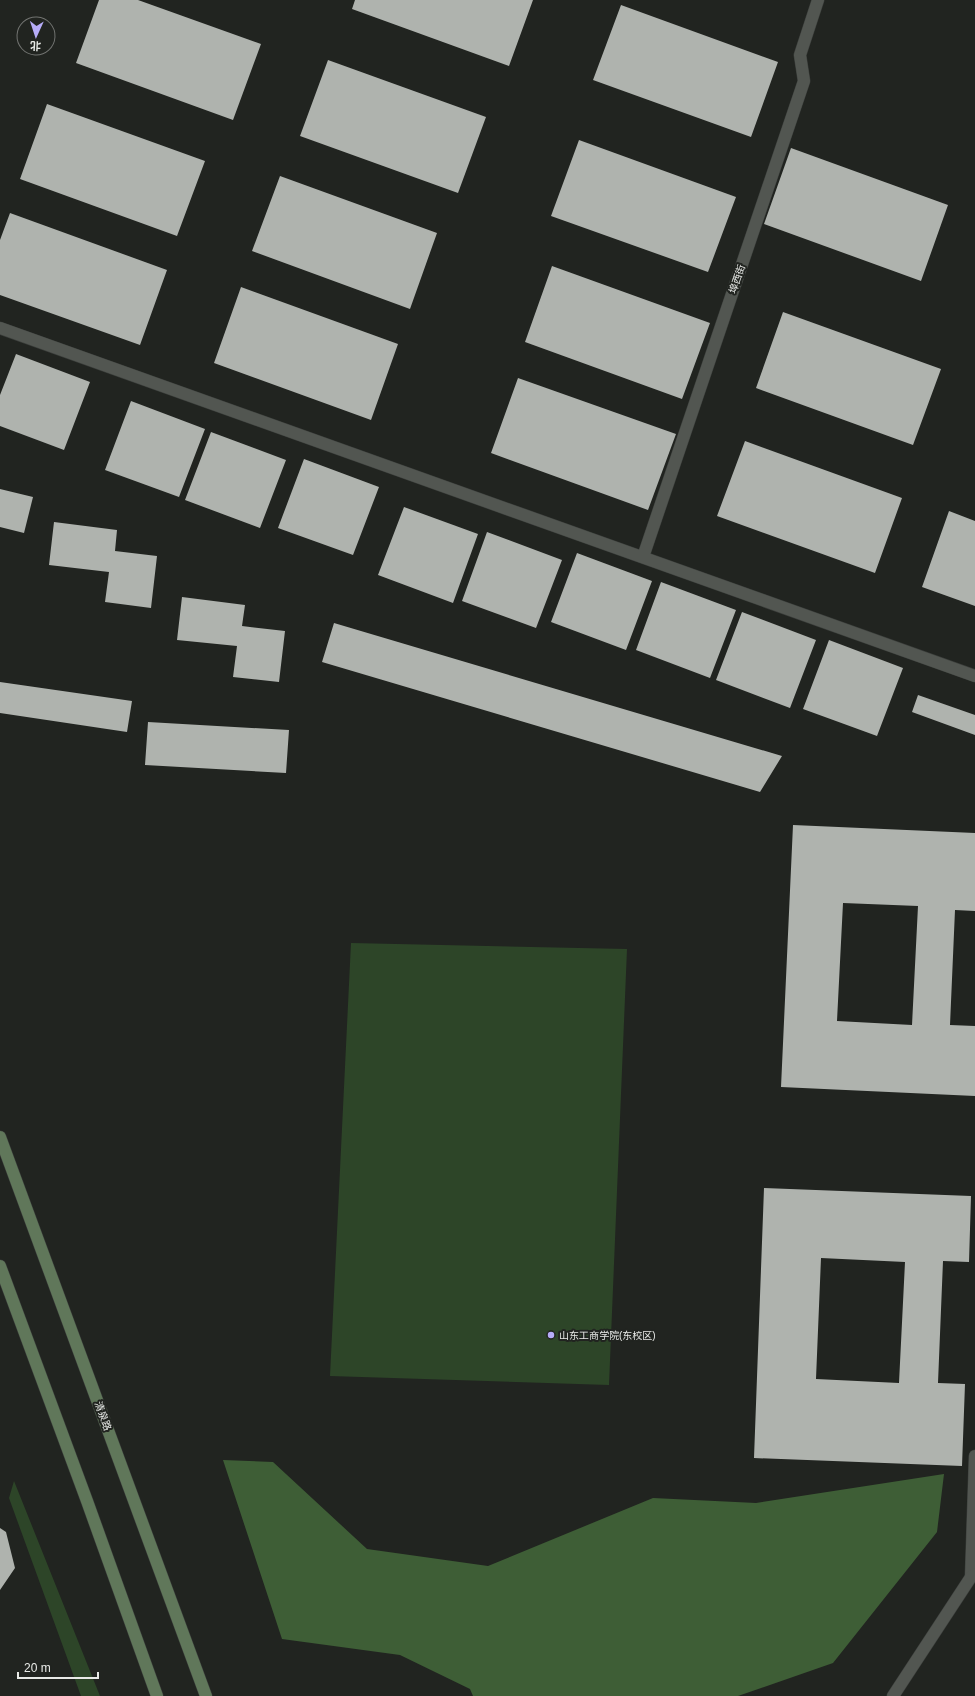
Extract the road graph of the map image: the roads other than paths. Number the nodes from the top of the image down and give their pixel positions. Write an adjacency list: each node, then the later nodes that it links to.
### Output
1 (818, 0): 3 (street, 埠西街)
2 (0, 328): 3 (street)
3 (643, 557): 4 (street)
4 (975, 676)
5 (0, 1137): 10 (main road, 清泉路)
6 (0, 1266): 9 (main road)
7 (975, 1456): 8 (street)
8 (973, 1576): 11 (street)
9 (157, 1696)
10 (206, 1696)
11 (893, 1696)

